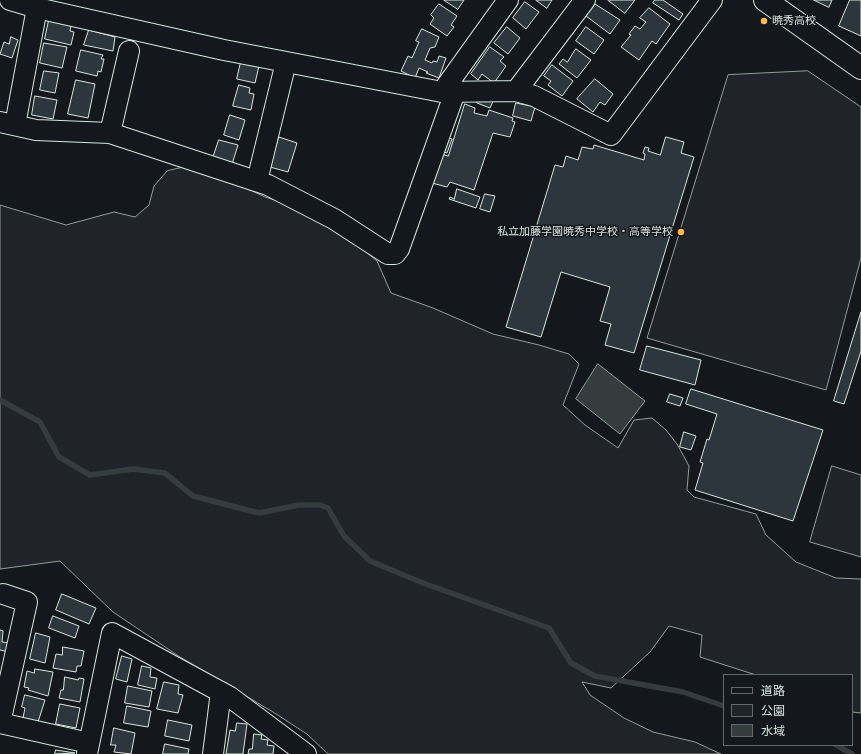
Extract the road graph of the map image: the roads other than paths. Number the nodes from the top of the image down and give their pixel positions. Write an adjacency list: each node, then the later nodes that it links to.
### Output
1 (10, 0): 6 (street)
2 (508, 0): 11 (street)
3 (584, 0): 10 (street)
4 (712, 0): 10 (street)
5 (765, 0): 9 (main road)
6 (37, 8): 8 (street); 12 (street)
7 (130, 51): 13 (street)
8 (286, 62): 11 (street); 14 (street)
9 (861, 68)
10 (516, 91): 11 (street)
11 (449, 92): 14 (street)
12 (8, 124): 13 (street)
13 (110, 133): 14 (street)
14 (257, 181)
15 (3, 594): 17 (street)
16 (221, 692): 17 (street); 18 (street); 19 (street)
17 (88, 749)
18 (213, 754)
19 (306, 754)

